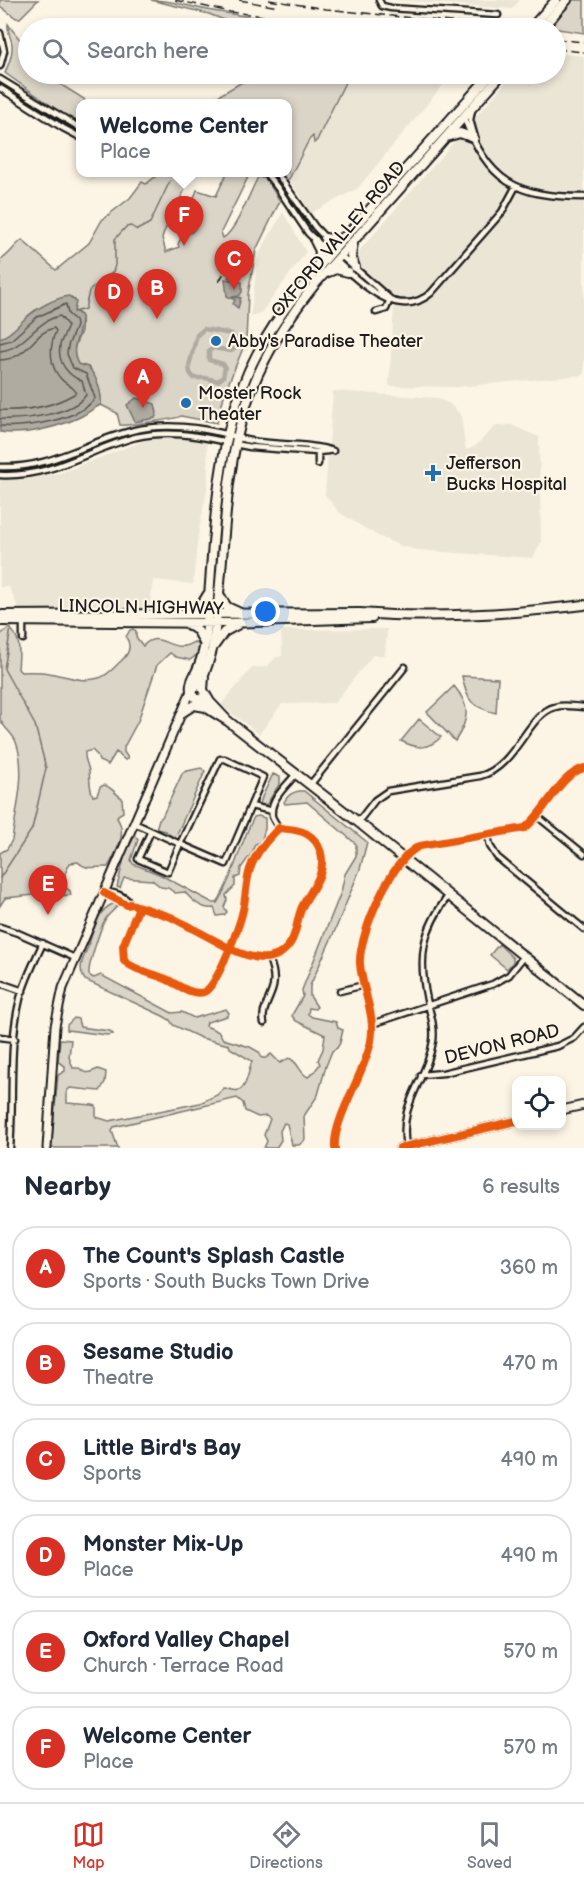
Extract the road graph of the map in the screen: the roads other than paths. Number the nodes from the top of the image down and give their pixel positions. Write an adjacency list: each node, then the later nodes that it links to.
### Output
1 (379, 0): 4 (street)
2 (556, 0): 5 (main road)
3 (567, 0): 6 (main road)
4 (498, 15)
5 (541, 18)
6 (552, 18)
7 (0, 33): 8 (street)
8 (0, 66)
9 (0, 79): 16 (street)
10 (482, 84): 13 (main road, OXFORD VALLEY ROAD)
11 (493, 84): 14 (main road, OXFORD VALLEY ROAD)
12 (0, 88): 17 (street)
13 (463, 105): 15 (street); 24 (main road, OXFORD VALLEY ROAD)
14 (474, 106): 15 (main road, OXFORD VALLEY ROAD); 19 (street)
15 (463, 118): 18 (main road, OXFORD VALLEY ROAD); 19 (street)
16 (76, 125)
17 (76, 134)
18 (445, 138): 19 (main road); 26 (main road, OXFORD VALLEY ROAD)
19 (475, 140): 22 (street)
20 (269, 177): 27 (street)
21 (280, 177): 25 (street)
22 (516, 186): 23 (street); 32 (street)
23 (584, 196)
24 (347, 235): 25 (main road); 28 (main road, OXFORD VALLEY ROAD)
25 (325, 238): 28 (street)
26 (356, 239): 28 (main road, OXFORD VALLEY ROAD); 30 (main road)
27 (315, 241): 28 (street); 29 (main road)
28 (335, 255): 29 (main road, OXFORD VALLEY ROAD); 30 (street); 30 (street); 31 (main road, OXFORD VALLEY ROAD)
29 (316, 269): 34 (main road, OXFORD VALLEY ROAD)
30 (351, 270): 31 (main road); 32 (street); 32 (street)
31 (325, 273): 35 (main road, OXFORD VALLEY ROAD)
32 (390, 299): 33 (street)
33 (376, 312)
34 (227, 438): 35 (street); 38 (street); 39 (street); 41 (main road, OXFORD VALLEY ROAD)
35 (237, 441): 36 (street); 36 (street); 40 (main road, OXFORD VALLEY ROAD)
36 (318, 452): 37 (street)
37 (318, 464)
38 (0, 467)
39 (0, 475)
40 (218, 592): 43 (main road); 47 (main road, OXFORD VALLEY ROAD)
41 (208, 593): 46 (main road); 47 (main road, OXFORD VALLEY ROAD)
42 (584, 605): 44 (main road, LINCOLN HIGHWAY)
43 (248, 615): 44 (main road, LINCOLN HIGHWAY); 47 (main road, LINCOLN HIGHWAY)
44 (388, 615): 49 (main road, LINCOLN HIGHWAY)
45 (6, 618): 46 (main road, LINCOLN HIGHWAY); 48 (main road, LINCOLN HIGHWAY)
46 (183, 619): 47 (main road, LINCOLN HIGHWAY); 48 (main road, LINCOLN HIGHWAY); 51 (main road)
47 (211, 619): 49 (main road, LINCOLN HIGHWAY); 51 (main road, OXFORD VALLEY ROAD)
48 (23, 621): 50 (street)
49 (241, 623): 51 (main road)
50 (23, 639)
51 (208, 649): 53 (main road, OXFORD VALLEY ROAD); 54 (main road, OXFORD VALLEY ROAD)
52 (405, 667): 60 (street)
53 (204, 674): 54 (main road, OXFORD VALLEY ROAD); 55 (main road)
54 (191, 692): 55 (main road); 57 (main road)
55 (209, 705): 57 (main road); 59 (main road)
56 (584, 707): 64 (street)
57 (183, 712): 65 (main road)
58 (584, 768): 63 (street)
59 (296, 774): 60 (main road); 62 (street)
60 (310, 785): 64 (main road)
61 (251, 806): 62 (street); 69 (street); 69 (street)
62 (273, 811): 66 (street)
63 (537, 816): 68 (street); 70 (street)
64 (358, 822): 71 (main road)
65 (134, 823): 67 (street); 72 (main road)
66 (279, 828): 78 (street); 81 (street)
67 (151, 831): 69 (street); 69 (street)
68 (488, 835): 71 (street); 76 (street)
69 (180, 844)
70 (584, 854)
71 (404, 858): 73 (main road); 83 (street)
72 (104, 893): 74 (street); 80 (main road)
73 (449, 895): 79 (main road); 86 (street)
74 (139, 907): 78 (street); 78 (street)
75 (0, 927): 77 (street)
76 (584, 928)
77 (43, 943): 80 (street); 84 (street)
78 (229, 948): 81 (street)
79 (524, 956): 86 (street); 87 (main road)
80 (75, 958): 99 (main road)
81 (269, 959): 88 (street)
82 (0, 983): 84 (street)
83 (364, 985): 85 (street); 89 (street)
84 (22, 991): 92 (street)
85 (339, 991)
86 (429, 1005): 89 (street); 93 (street)
87 (584, 1005)
88 (264, 1023)
89 (372, 1024): 100 (street)
90 (584, 1027): 93 (street, DEVON ROAD)
91 (0, 1037): 92 (street)
92 (15, 1039): 98 (street)
93 (422, 1075): 97 (street)
94 (584, 1105): 95 (main road)
95 (566, 1109)
96 (512, 1122): 97 (main road)
97 (403, 1147)
98 (10, 1148)
99 (46, 1148)
100 (335, 1148)

